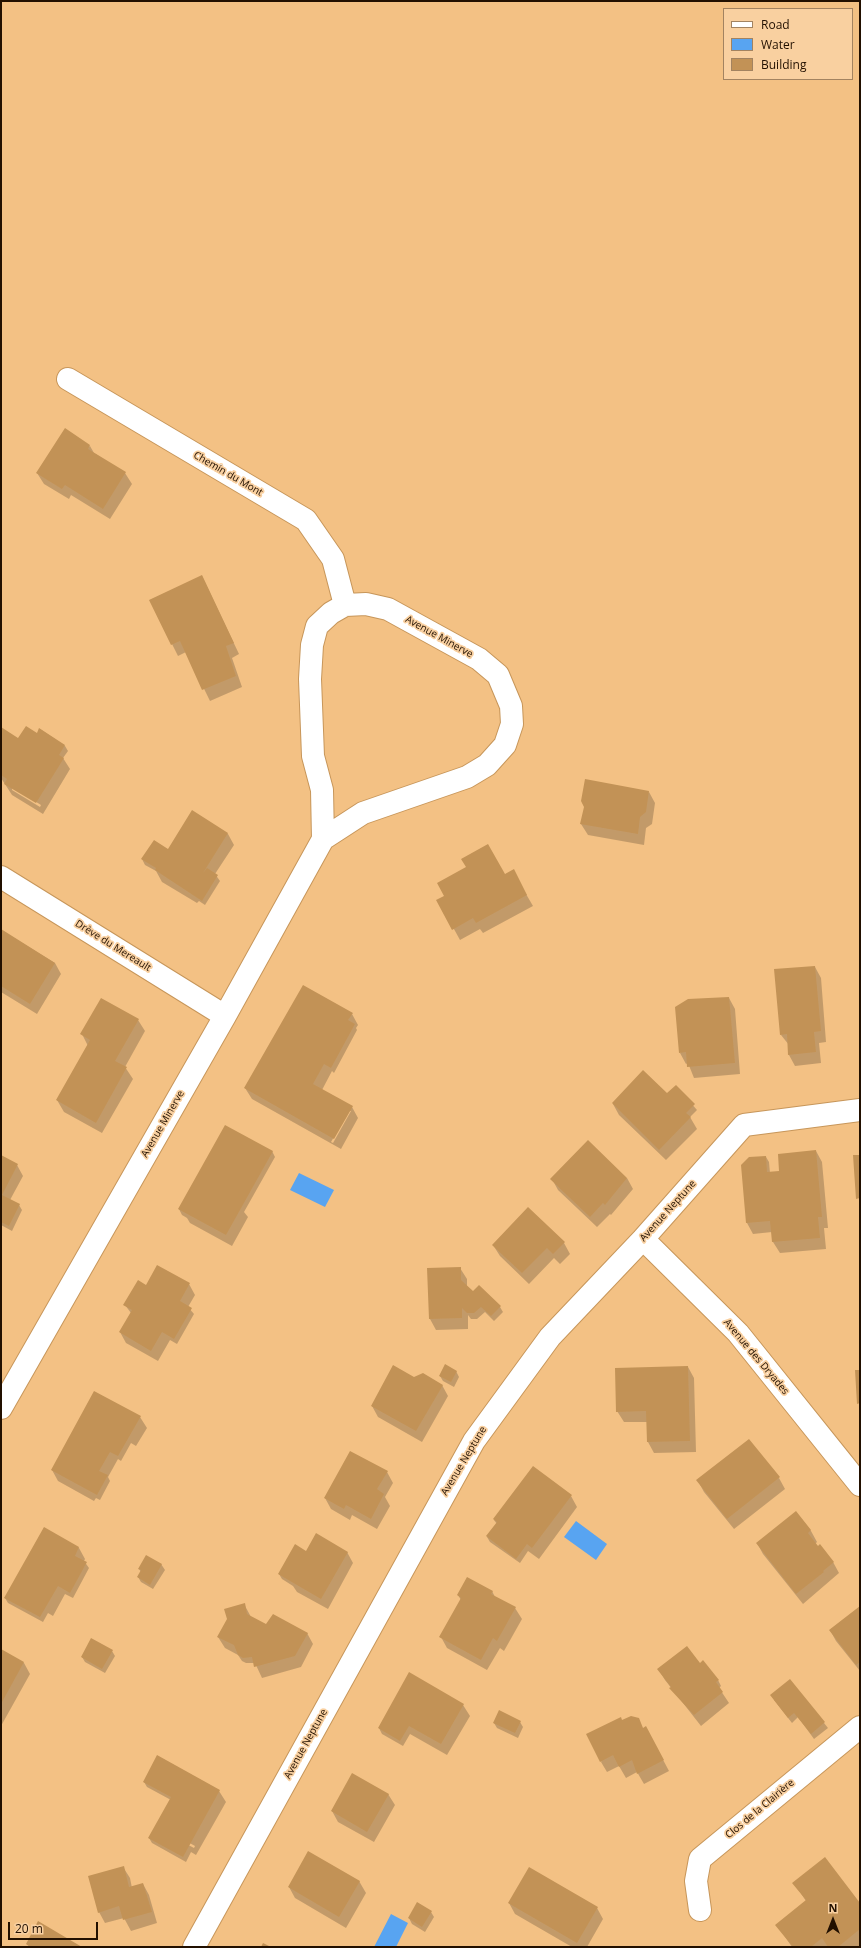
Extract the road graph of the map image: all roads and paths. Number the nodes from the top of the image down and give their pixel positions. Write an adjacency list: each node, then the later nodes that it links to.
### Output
1 (68, 379): 2 (street, Chemin du Mont)
2 (345, 605): 3 (street, Avenue Minerve); 3 (street, Avenue Minerve)
3 (323, 839): 5 (street, Avenue Minerve)
4 (1, 877): 5 (street, Drève du Mereault)
5 (225, 1016): 8 (street, Avenue Minerve)
6 (860, 1110): 7 (street, Avenue Neptune)
7 (643, 1239): 9 (street, Avenue des Dryades); 12 (street, Avenue Neptune)
8 (1, 1408)
9 (860, 1485)
10 (860, 1727): 11 (street, Clos de la Clairière)
11 (700, 1910)
12 (194, 1947)

